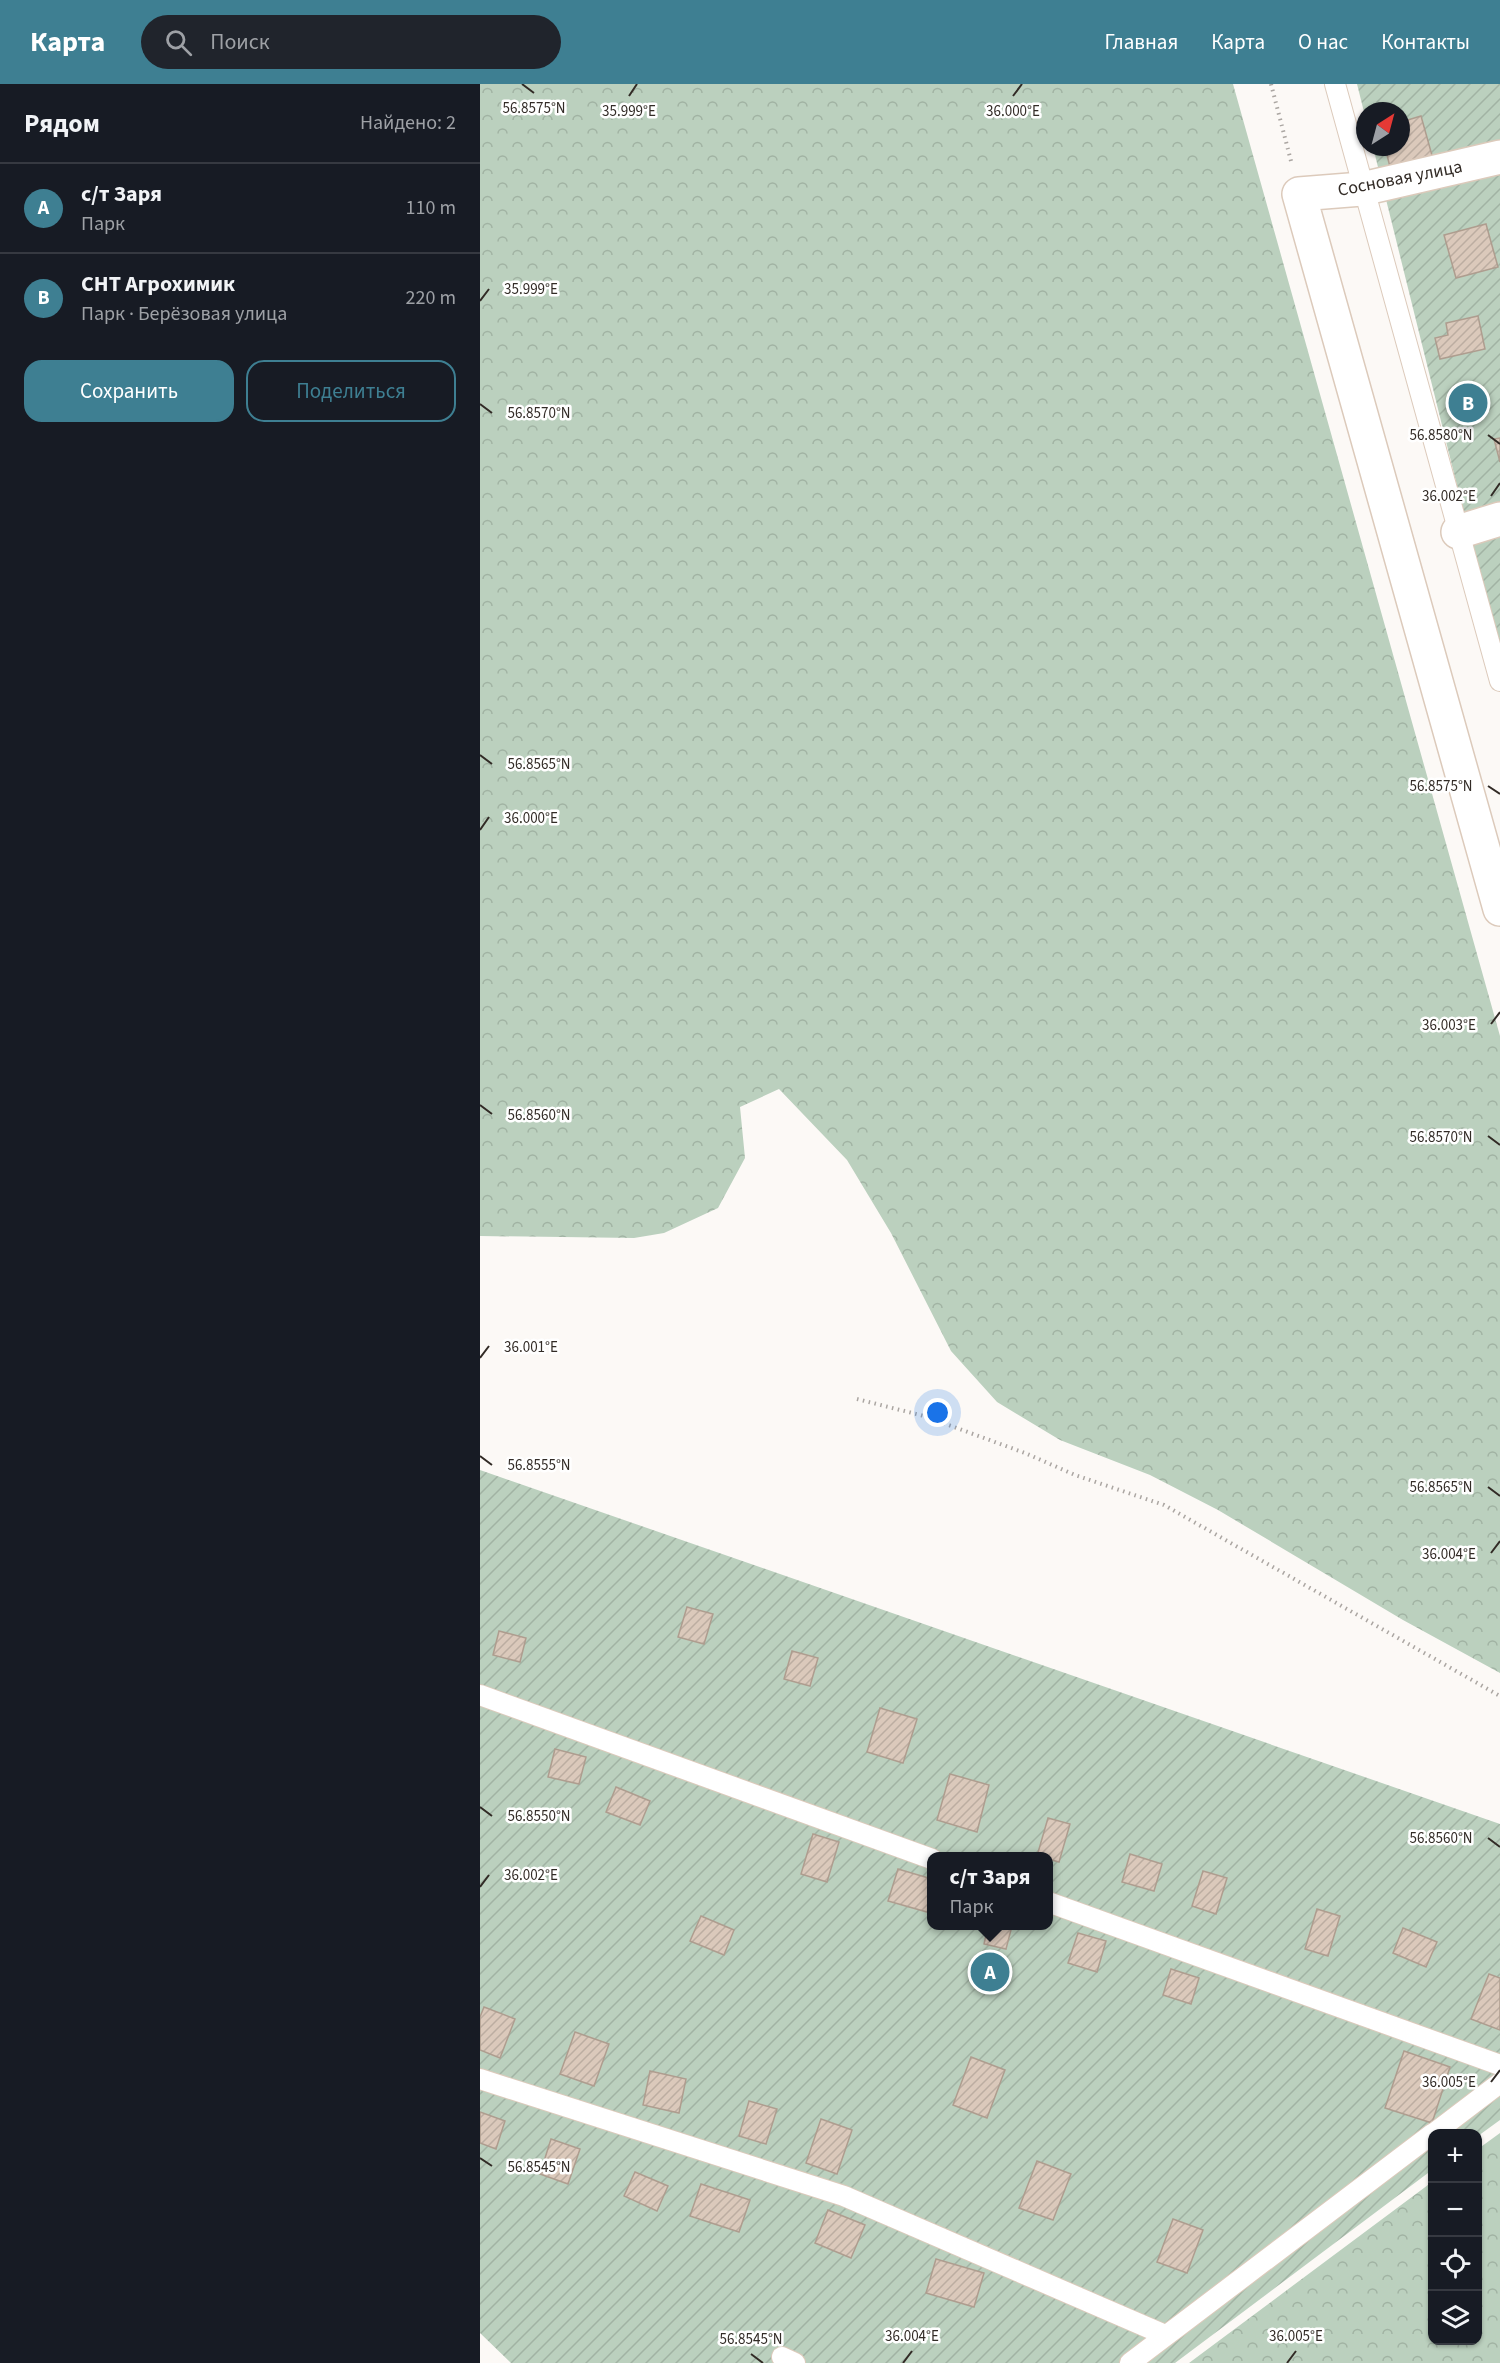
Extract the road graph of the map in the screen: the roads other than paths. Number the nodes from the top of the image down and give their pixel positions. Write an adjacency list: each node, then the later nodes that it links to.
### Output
1 (1335, 84): 3 (lane)
2 (1500, 157): 3 (street, Сосновая улица)
3 (1362, 189): 5 (lane); 7 (street, Сосновая улица)
4 (1500, 519): 5 (street)
5 (1458, 532): 6 (lane)
6 (1500, 681)
7 (1500, 909)
8 (480, 1695): 9 (lane)
9 (927, 1857)
10 (1053, 1904): 11 (lane)
11 (1500, 2066)
12 (480, 2079): 16 (lane)
13 (1500, 2083): 14 (lane)
14 (1440, 2129)
15 (1428, 2138): 16 (lane)
16 (1165, 2335): 17 (lane)
17 (1130, 2363)

